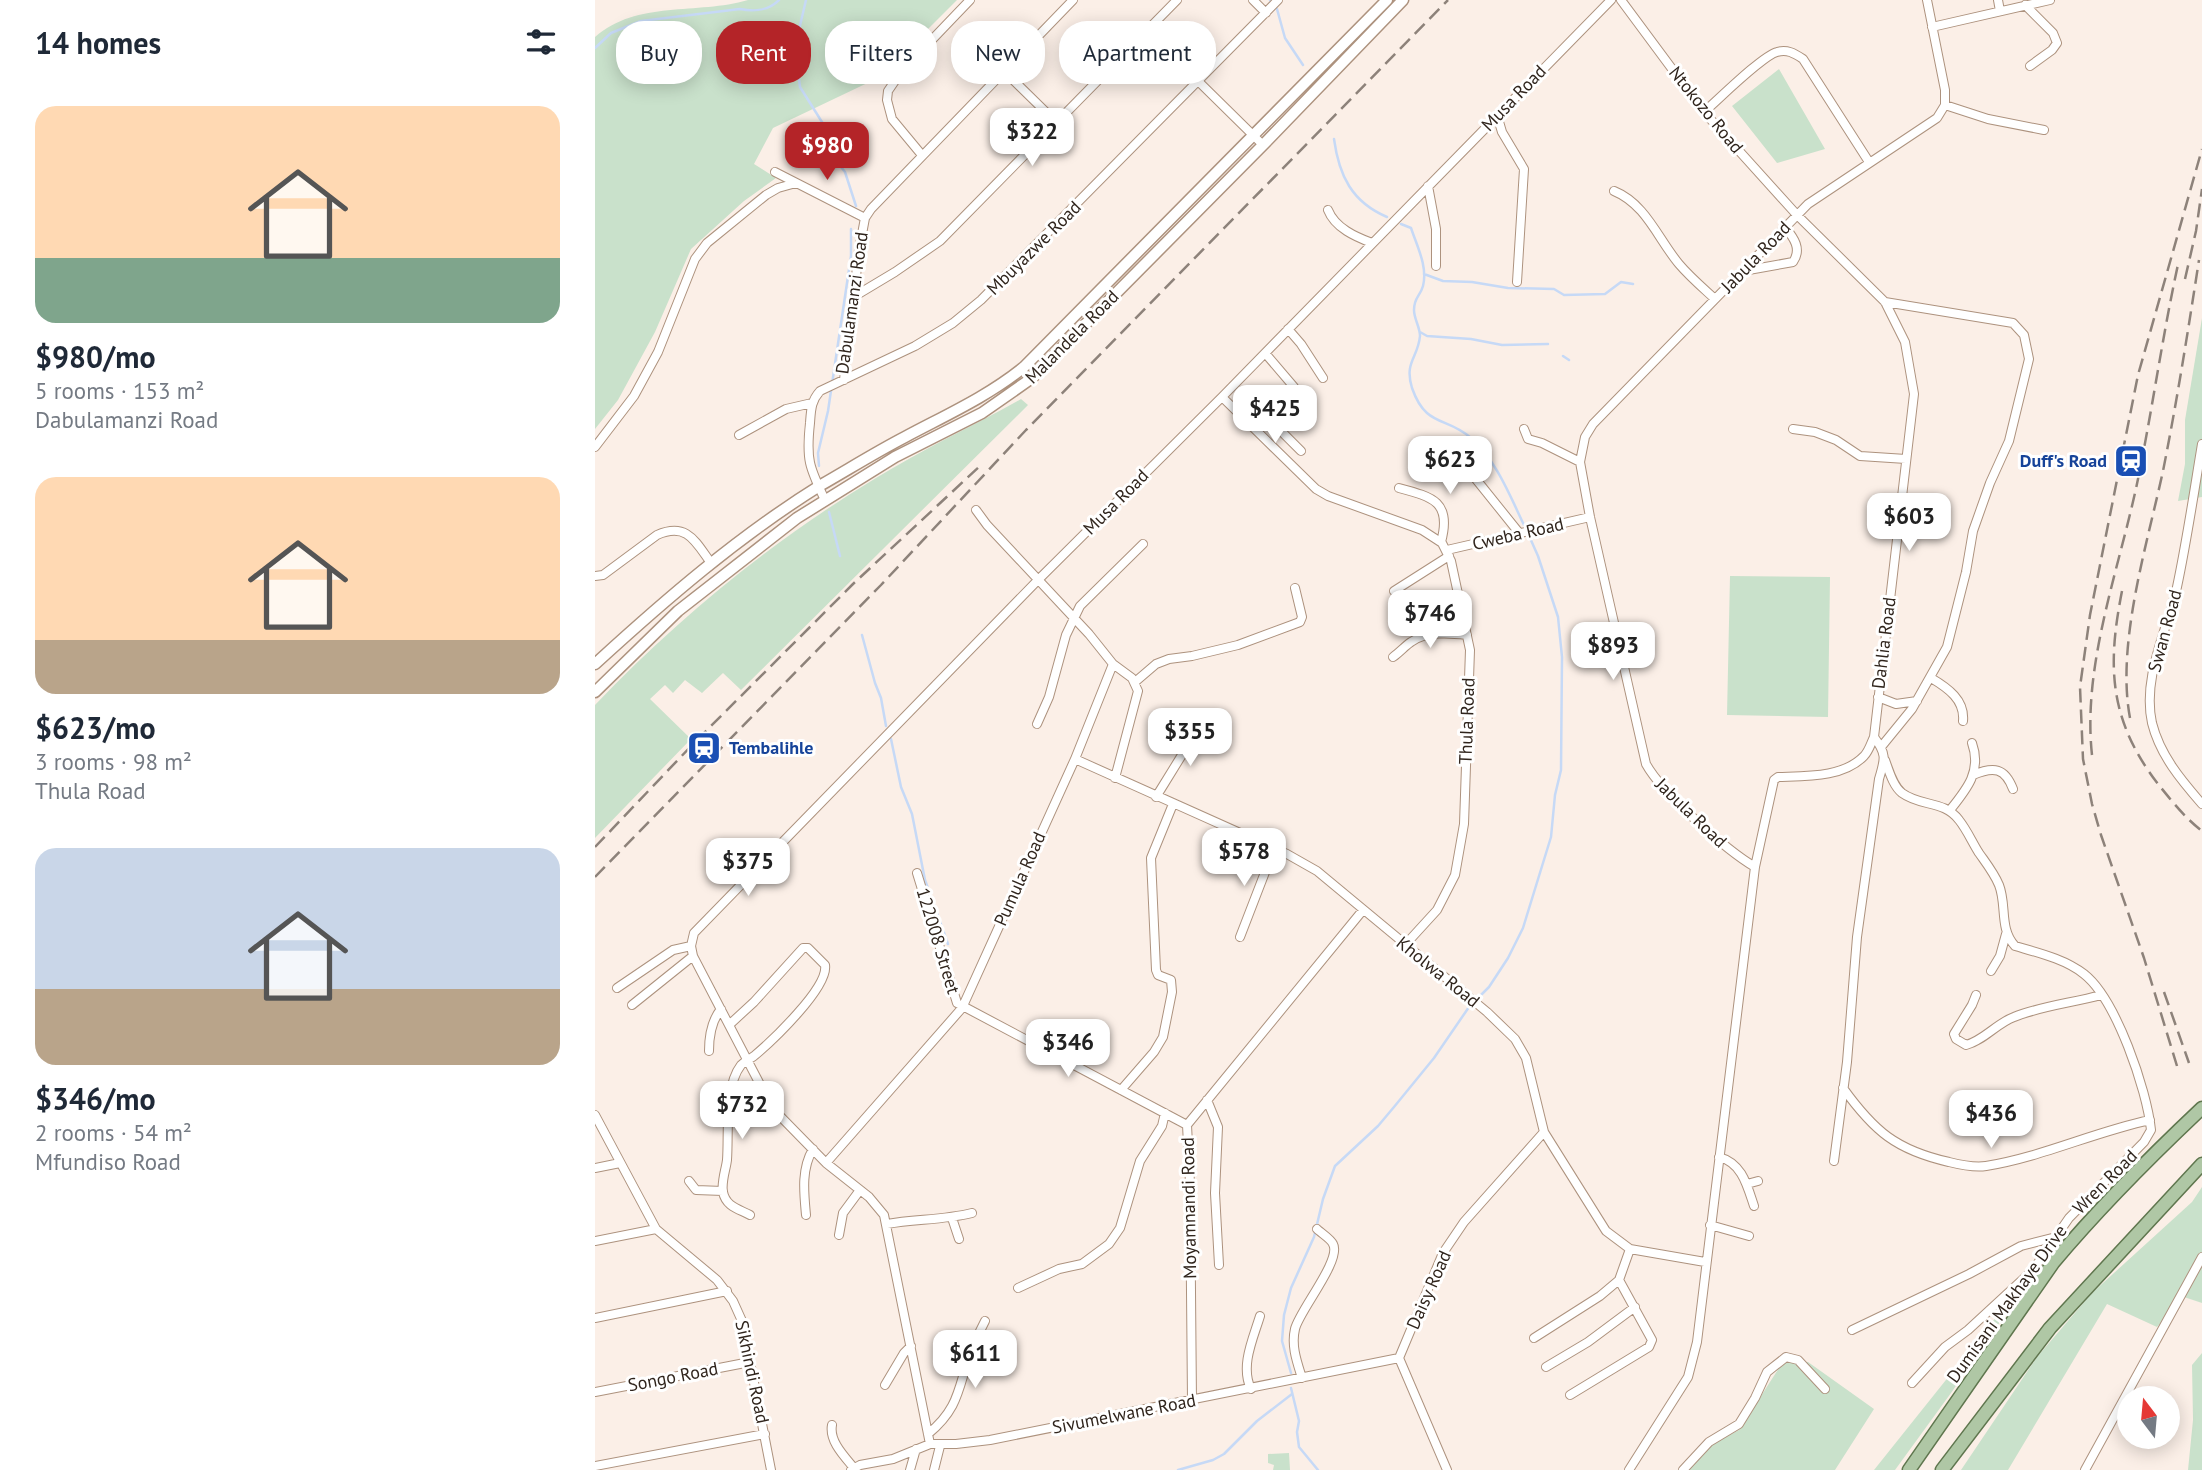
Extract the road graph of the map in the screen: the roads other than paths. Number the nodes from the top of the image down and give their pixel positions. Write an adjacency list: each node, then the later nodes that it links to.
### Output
1 (970, 0): 29 (street)
2 (1073, 0): 16 (street, Dabulamanzi Road)
3 (1177, 0): 26 (street)
4 (1253, 0): 12 (street, Mbuyazwe Road)
5 (1387, 0): 28 (main road, Malandela Road)
6 (1403, 0): 28 (main road, Malandela Road)
7 (1611, 0): 25 (street, Musa Road)
8 (1621, 0): 24 (street, Ntokozo Road)
9 (1927, 0): 15 (street)
10 (1998, 0): 14 (street)
11 (2050, 0): 13 (street)
12 (1273, 5): 17 (street, Mbuyazwe Road)
13 (2025, 5): 14 (street); 18 (street)
14 (2000, 11): 15 (street)
15 (1932, 27): 23 (street)
16 (1045, 29)
17 (1216, 63)
18 (2030, 66)
19 (992, 84): 29 (street, Dabulamanzi Road)
20 (1018, 84): 26 (street)
21 (1195, 84): 49 (street, Mbuyazwe Road)
22 (1201, 84): 28 (street)
23 (1945, 105): 27 (street); 30 (street, Jabula Road)
24 (1704, 112): 30 (street); 36 (street, Ntokozo Road)
25 (1497, 115): 33 (street, Musa Road); 42 (street)
26 (1056, 122): 43 (street)
27 (2044, 130)
28 (1259, 141): 63 (main road, Malandela Road); 65 (main road, Malandela Road)
29 (921, 155): 37 (street, Dabulamanzi Road)
30 (1869, 162): 36 (street, Jabula Road)
31 (775, 172): 32 (street, Dabulamanzi Road)
32 (796, 183): 37 (street, Dabulamanzi Road); 58 (street)
33 (1428, 186): 39 (street, Musa Road); 40 (street)
34 (1615, 191): 44 (street)
35 (1328, 210): 39 (street)
36 (1797, 215): 38 (street, Jabula Road); 45 (street, Dahlia Road)
37 (865, 218): 43 (street, Dabulamanzi Road)
38 (1785, 227): 41 (street, Jabula Road); 41 (street)
39 (1372, 243): 46 (street, Musa Road)
40 (1436, 267)
41 (1743, 271): 44 (street, Jabula Road)
42 (1517, 282)
43 (855, 296): 49 (street, Dabulamanzi Road)
44 (1715, 299): 61 (street, Jabula Road)
45 (1885, 302): 60 (street, Dahlia Road); 82 (street)
46 (1288, 329): 47 (street, Musa Road); 48 (street)
47 (1265, 353): 50 (street); 51 (street, Musa Road)
48 (1323, 378)
49 (844, 380): 52 (street, Dabulamanzi Road)
50 (1294, 387)
51 (1222, 397): 53 (street, Thula Road); 74 (street, Musa Road)
52 (812, 403): 56 (street); 63 (street)
53 (1248, 422): 59 (street); 69 (street, Thula Road)
54 (1524, 429): 61 (street)
55 (1793, 429): 60 (street)
56 (739, 435)
57 (2202, 444): 99 (street, Swan Road)
58 (595, 447)
59 (1301, 451)
60 (1906, 458): 85 (street, Dahlia Road)
61 (1580, 462): 67 (street, Jabula Road)
62 (1467, 468): 68 (street)
63 (818, 487): 65 (street); 72 (main road, Malandela Road)
64 (1399, 488): 69 (street)
65 (825, 500): 84 (main road, Malandela Road)
66 (977, 510): 74 (street)
67 (1590, 517): 68 (street, Cweba Road); 103 (street, Jabula Road)
68 (1520, 534): 71 (street, Cweba Road)
69 (1441, 542): 71 (street, Thula Road)
70 (1143, 544): 77 (street)
71 (1448, 553): 76 (street, Cweba Road); 78 (street, Thula Road)
72 (711, 563): 73 (street); 80 (main road, Malandela Road)
73 (597, 576)
74 (1037, 581): 77 (street); 109 (street, Musa Road)
75 (1295, 588): 83 (street)
76 (1394, 591)
77 (1073, 618): 81 (street); 89 (street)
78 (1467, 635): 79 (street); 108 (street, Thula Road)
79 (1393, 657)
80 (595, 664)
81 (1113, 664): 83 (street); 93 (street, Pumula Road)
82 (1931, 678): 86 (street); 87 (street)
83 (1135, 682): 96 (street)
84 (597, 685)
85 (1878, 697): 86 (street); 90 (street, Dahlia Road)
86 (1917, 701): 92 (street)
87 (1963, 721)
88 (1216, 722): 98 (street)
89 (1037, 724)
90 (1874, 737): 92 (street); 103 (street)
91 (1972, 743): 95 (street)
92 (1881, 747): 94 (street)
93 (1075, 759): 96 (street, Kholwa Road); 116 (street, Pumula Road)
94 (1885, 760): 101 (street); 121 (street)
95 (1973, 775): 97 (street); 101 (street)
96 (1115, 778): 98 (street, Kholwa Road)
97 (2013, 789)
98 (1156, 797): 100 (street, Kholwa Road)
99 (2200, 799)
100 (1173, 804): 102 (street, Kholwa Road); 122 (street)
101 (1950, 810): 106 (street)
102 (1274, 849): 105 (street, Kholwa Road); 107 (street)
103 (1755, 867): 131 (street)
104 (917, 873): 116 (street, 122008 Street)
105 (1363, 910): 108 (street, Kholwa Road); 123 (street, Moyamnandi Road)
106 (2006, 934): 111 (street); 114 (street)
107 (1240, 937)
108 (1405, 945): 129 (street, Kholwa Road)
109 (691, 946): 110 (street); 112 (street)
110 (693, 956): 115 (street); 117 (street)
111 (1991, 971)
112 (618, 988)
113 (1976, 995): 114 (street)
114 (2101, 995): 127 (street)
115 (632, 1005)
116 (962, 1008): 122 (street); 134 (street, Pumula Road)
117 (721, 1009): 118 (street); 119 (street)
118 (729, 1025): 120 (street); 120 (street)
119 (709, 1051)
120 (747, 1060): 130 (street); 141 (street)
121 (1843, 1088): 127 (street); 132 (street)
122 (1121, 1090): 125 (street)
123 (1207, 1100): 128 (street, Moyamnandi Road); 159 (street)
124 (2202, 1108): 194 (main road, Dumisani Makhaye Drive)
125 (1165, 1113): 128 (street); 161 (street)
126 (595, 1115): 133 (street, Sikhindi Road)
127 (2150, 1120): 153 (street, Wren Road)
128 (1187, 1125): 180 (street, Moyamnandi Road)
129 (1543, 1132): 156 (street, Kholwa Road); 170 (street, Daisy Road)
130 (813, 1149): 134 (street); 145 (street)
131 (1719, 1157): 139 (street); 148 (street)
132 (1834, 1161)
133 (620, 1163): 136 (street); 149 (street, Sikhindi Road)
134 (826, 1163): 140 (street)
135 (2202, 1164): 195 (main road)
136 (595, 1168)
137 (689, 1181): 141 (street)
138 (1758, 1181): 139 (street)
139 (1747, 1184): 142 (street)
140 (860, 1190): 147 (street); 151 (street)
141 (723, 1191): 144 (street)
142 (1754, 1206)
143 (972, 1213): 146 (street)
144 (750, 1215)
145 (806, 1215)
146 (952, 1218): 147 (street); 154 (street)
147 (887, 1224): 169 (street)
148 (1710, 1225): 152 (street); 158 (street)
149 (656, 1229): 155 (street); 162 (street, Sikhindi Road)
150 (1317, 1229): 173 (street)
151 (839, 1235)
152 (1749, 1236)
153 (2056, 1237): 167 (street); 174 (street, Wren Road)
154 (959, 1239)
155 (595, 1241)
156 (1630, 1249): 158 (street, Kholwa Road); 160 (street)
157 (2202, 1257): 196 (street)
158 (1705, 1262): 192 (street)
159 (1219, 1265)
160 (1619, 1280): 163 (street); 168 (street)
161 (1018, 1288)
162 (727, 1291): 165 (street); 171 (street, Sikhindi Road)
163 (1635, 1307): 172 (street); 179 (street)
164 (1260, 1315): 176 (street)
165 (595, 1318)
166 (985, 1321): 183 (street)
167 (1852, 1330)
168 (1534, 1338)
169 (911, 1346): 175 (street); 183 (street)
170 (1399, 1358): 173 (street, Sivumelwane Road); 191 (street)
171 (750, 1362): 178 (street, Songo Road); 182 (street, Sikhindi Road)
172 (1546, 1367)
173 (1302, 1378): 176 (street, Sivumelwane Road)
174 (1913, 1383)
175 (885, 1385)
176 (1251, 1389): 180 (street, Sivumelwane Road)
177 (1825, 1389): 193 (street)
178 (595, 1392)
179 (1570, 1395)
180 (1192, 1401): 184 (street, Sivumelwane Road)
181 (832, 1425): 187 (street)
182 (765, 1434): 186 (street); 188 (street, Sikhindi Road)
183 (928, 1434): 184 (street)
184 (935, 1445): 185 (street, Sivumelwane Road); 190 (street)
185 (916, 1450): 187 (street, Sivumelwane Road); 189 (street)
186 (595, 1466)
187 (852, 1469)
188 (771, 1470)
189 (910, 1470)
190 (935, 1470)
191 (1447, 1470)
192 (1629, 1470)
193 (1683, 1470)
194 (1909, 1470)
195 (1942, 1470)
196 (2085, 1470)

